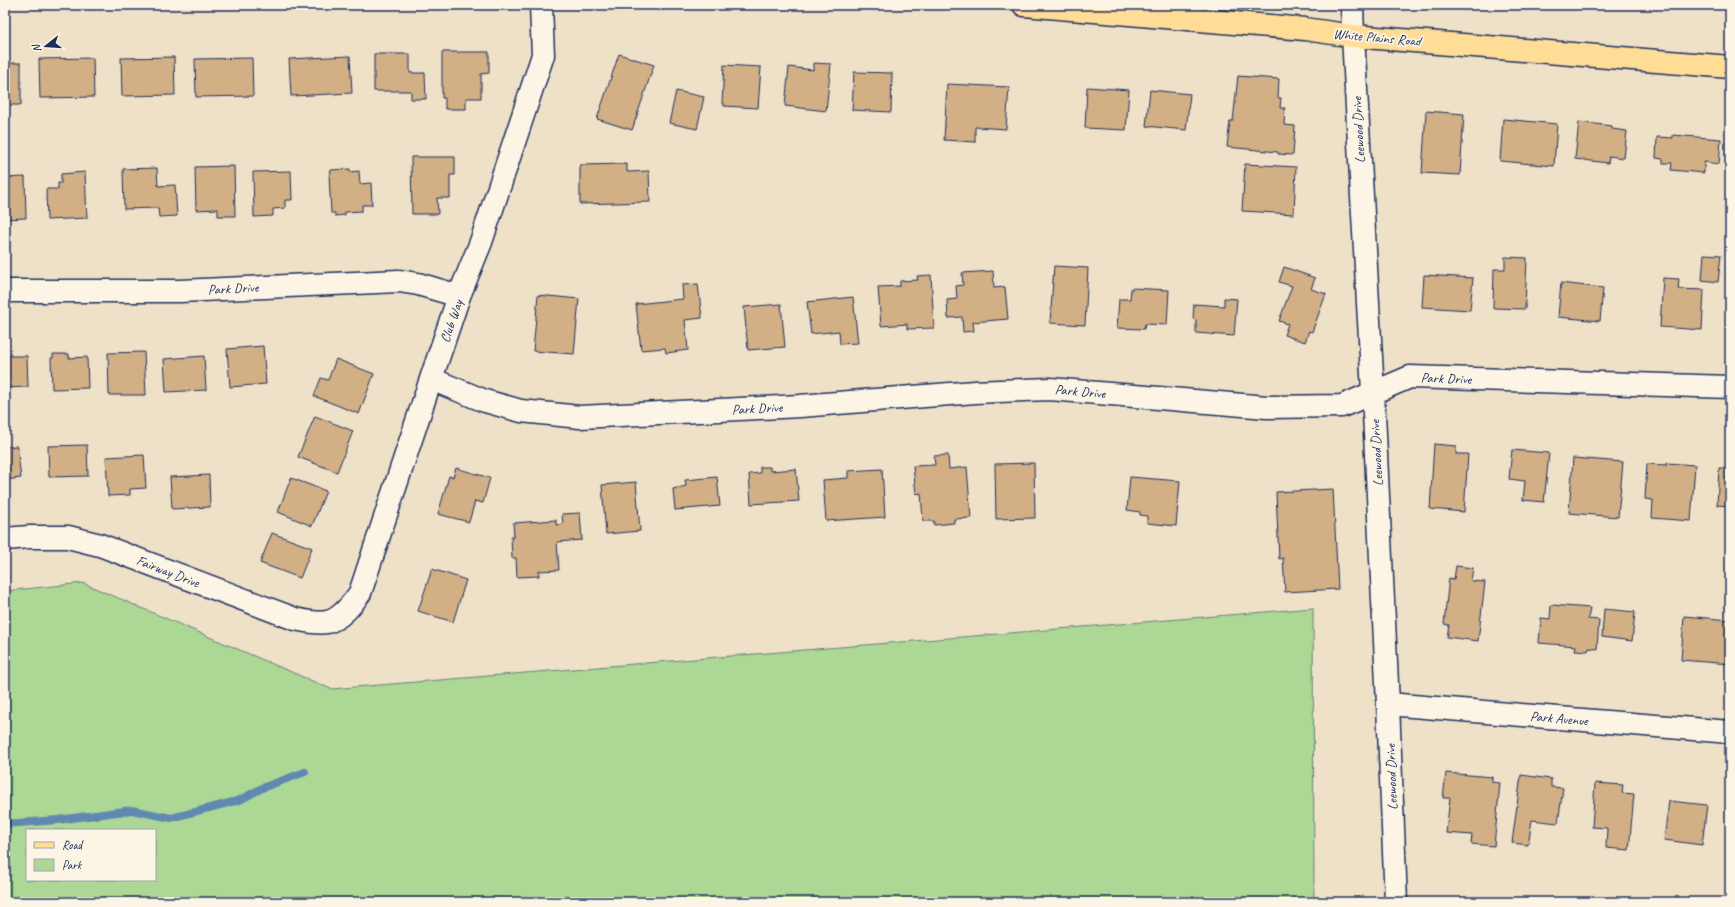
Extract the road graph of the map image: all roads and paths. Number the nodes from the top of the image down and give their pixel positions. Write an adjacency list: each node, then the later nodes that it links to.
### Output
1 (541, 5): 7 (street, Club Way)
2 (1024, 5): 4 (main road, White Plains Road)
3 (1352, 5): 4 (street, Leewood Drive)
4 (1353, 36): 5 (main road, White Plains Road); 10 (street, Leewood Drive)
5 (1730, 67)
6 (5, 291): 7 (street, Park Drive)
7 (459, 296): 8 (street, Club Way)
8 (431, 379): 10 (street, Park Drive); 12 (street, Club Way)
9 (1730, 387): 10 (street, Park Drive)
10 (1373, 392): 13 (street, Leewood Drive)
11 (5, 539): 12 (street, Fairway Drive)
12 (327, 622)
13 (1388, 704): 14 (street, Park Avenue); 15 (street, Leewood Drive)
14 (1730, 732)
15 (1396, 902)

